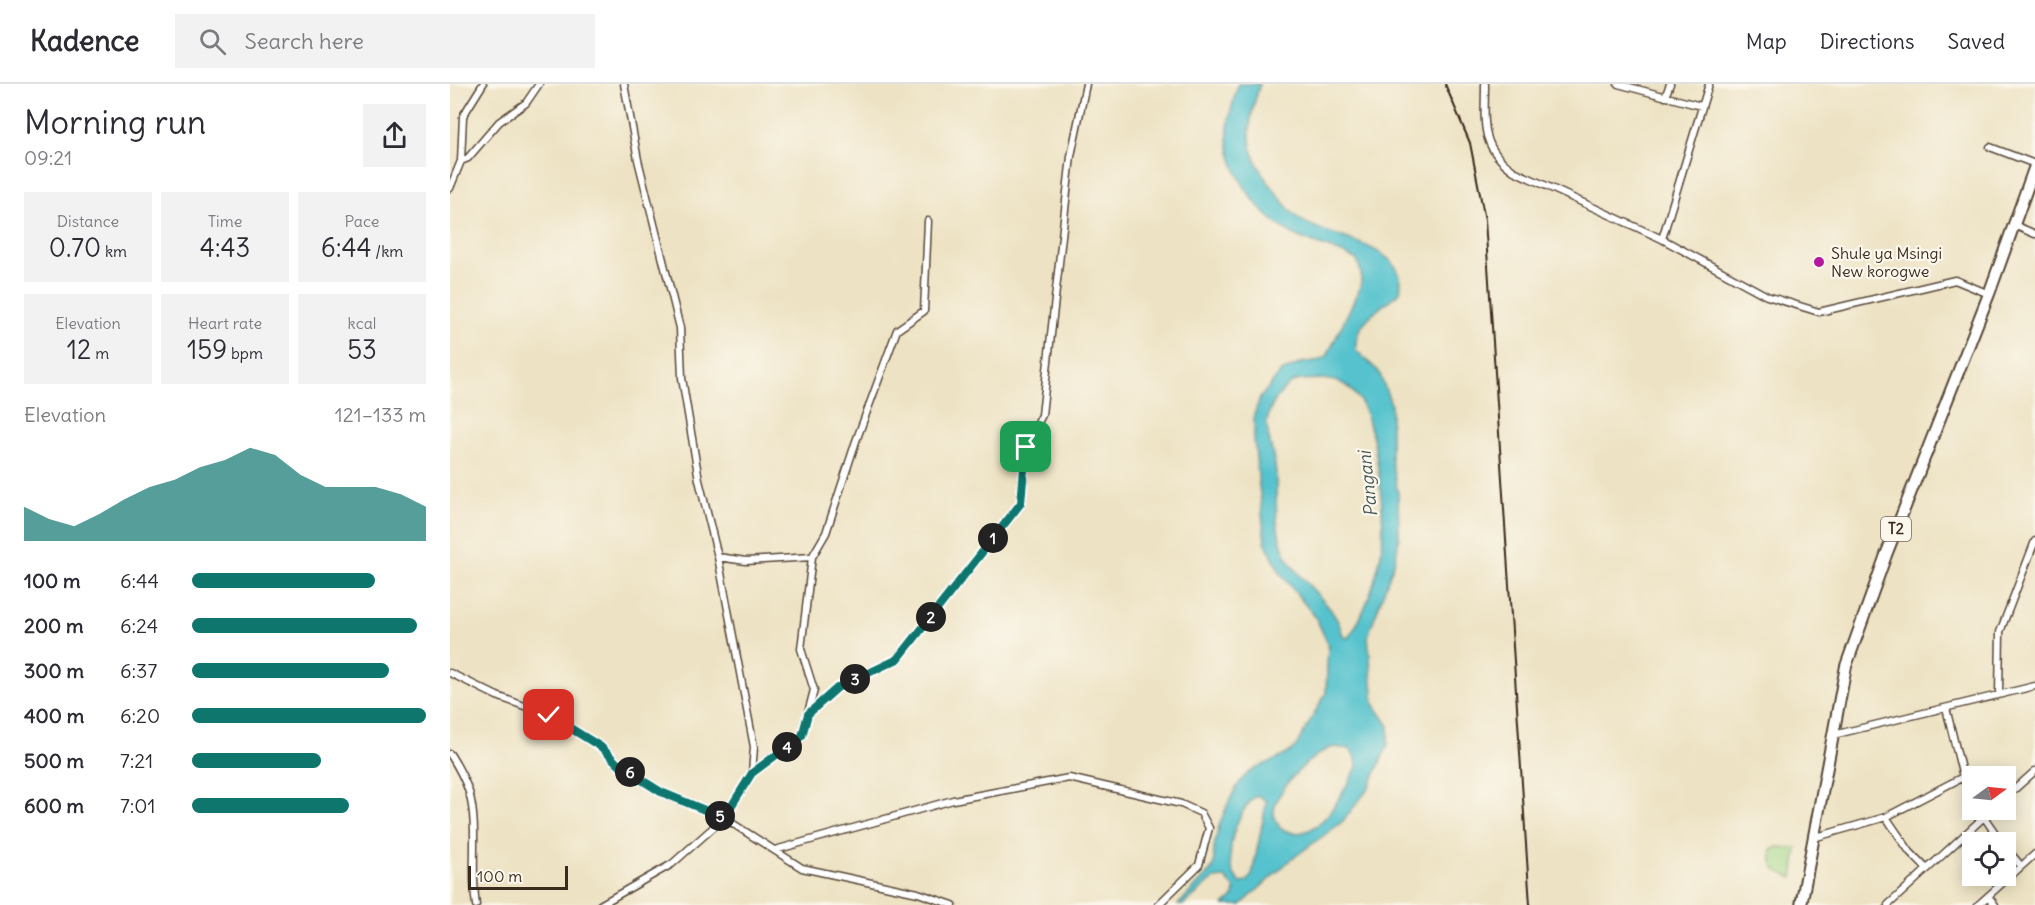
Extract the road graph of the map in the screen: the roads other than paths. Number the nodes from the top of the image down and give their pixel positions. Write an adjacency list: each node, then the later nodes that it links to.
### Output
1 (483, 84): 12 (street)
2 (539, 84): 12 (street)
3 (624, 84): 22 (street)
4 (1086, 84): 27 (street)
5 (1485, 84): 18 (street)
6 (1618, 84): 9 (street)
7 (1670, 84): 9 (street)
8 (1709, 84): 10 (street)
9 (1665, 97): 10 (street)
10 (1701, 106): 18 (street)
11 (1990, 147): 13 (street)
12 (461, 161): 14 (street)
13 (2035, 165): 16 (highway, T2)
14 (450, 188)
15 (928, 221): 21 (street)
16 (2013, 225): 17 (street); 19 (highway, T2)
17 (2035, 234)
18 (1662, 239): 19 (street)
19 (1989, 294): 28 (highway, T2)
20 (2035, 541): 25 (street)
21 (812, 556): 22 (street); 27 (street)
22 (718, 557): 31 (street)
23 (450, 673): 36 (street)
24 (2035, 686): 25 (street)
25 (1999, 694): 26 (street)
26 (1946, 708): 28 (street); 32 (street)
27 (808, 714): 31 (street)
28 (1833, 735): 38 (highway, T2)
29 (450, 754): 45 (street)
30 (2035, 771): 34 (street)
31 (752, 773): 36 (street)
32 (1962, 773)
33 (1962, 778): 35 (street)
34 (2016, 789)
35 (1886, 817): 38 (street); 43 (street)
36 (724, 818): 39 (street); 46 (street)
37 (1981, 820): 43 (street)
38 (1813, 838): 49 (highway, T2)
39 (775, 850): 47 (street); 48 (street)
40 (2035, 854): 42 (street)
41 (2016, 860): 42 (street)
42 (2021, 866): 44 (street)
43 (1927, 869): 50 (street)
44 (1988, 896): 51 (street); 52 (street)
45 (476, 905)
46 (600, 905)
47 (954, 905)
48 (1158, 905)
49 (1801, 905)
50 (1888, 905)
51 (1978, 905)
52 (1995, 905)

